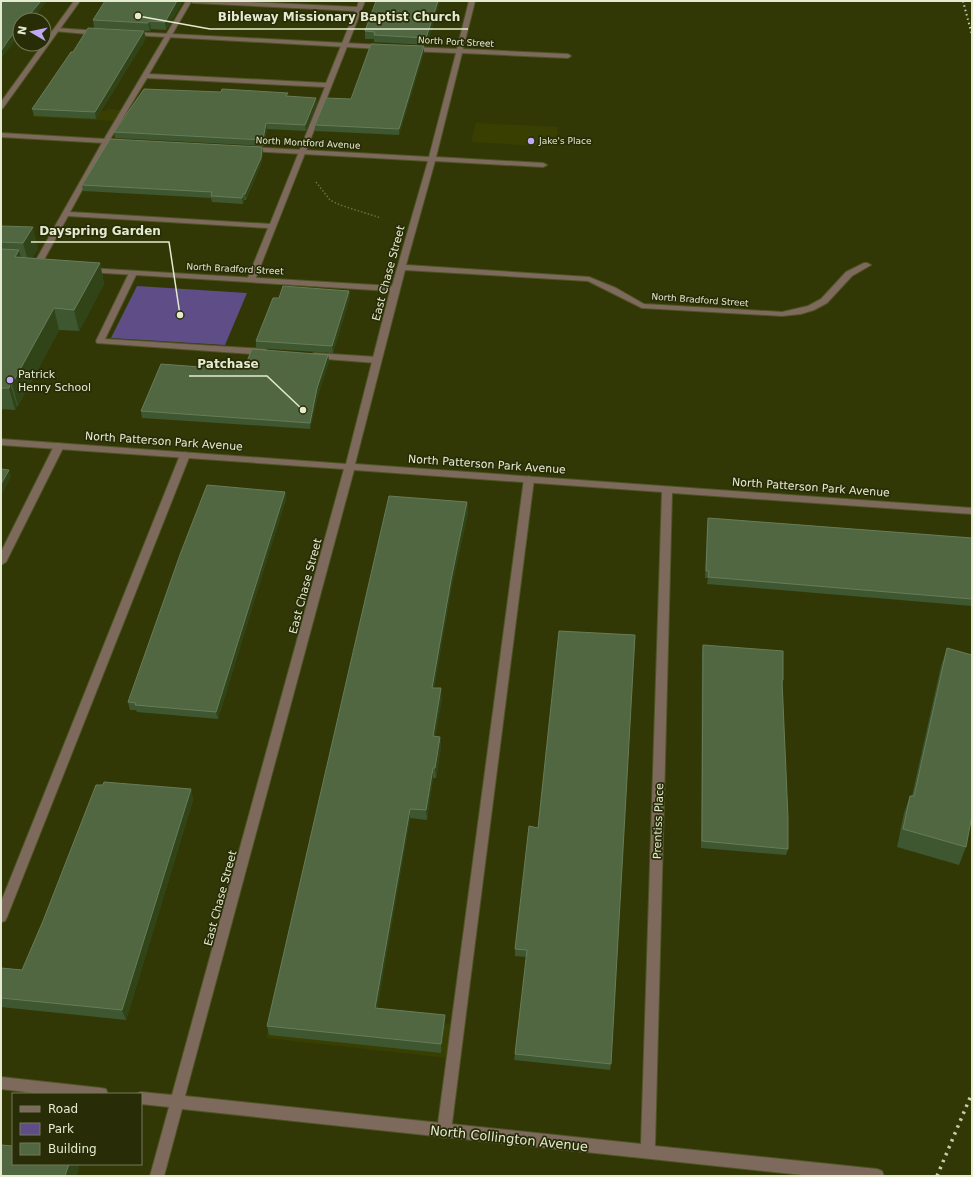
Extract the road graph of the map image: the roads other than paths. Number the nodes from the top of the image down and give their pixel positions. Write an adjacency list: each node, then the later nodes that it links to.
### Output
1 (77, 1): 7 (street)
2 (189, 1): 10 (street)
3 (193, 1): 6 (street)
4 (362, 1): 6 (street)
5 (472, 1): 14 (street, East Chase Street)
6 (358, 9): 11 (street)
7 (56, 30): 8 (street); 18 (street)
8 (107, 33)
9 (122, 34): 10 (street)
10 (169, 36): 11 (street); 16 (street)
11 (344, 46): 12 (street); 17 (street)
12 (391, 48)
13 (407, 48): 14 (street, North Port Street)
14 (459, 51): 15 (street, North Port Street); 24 (street, East Chase Street)
15 (568, 56)
16 (146, 76): 17 (street); 20 (street)
17 (328, 85): 23 (street)
18 (1, 107)
19 (1, 136): 20 (street)
20 (106, 141): 21 (street); 26 (street)
21 (129, 143)
22 (239, 149): 23 (street, North Montford Avenue)
23 (302, 152): 24 (street, North Montford Avenue); 27 (street)
24 (432, 159): 25 (street, North Montford Avenue); 30 (street, East Chase Street)
25 (543, 165)
26 (66, 214): 27 (street); 29 (street)
27 (272, 226): 33 (street)
28 (868, 265): 30 (street, North Bradford Street)
29 (36, 267)
30 (401, 267): 34 (street, East Chase Street)
31 (81, 270): 32 (street, North Bradford Street)
32 (133, 273): 33 (street, North Bradford Street); 35 (street)
33 (251, 280): 34 (street, North Bradford Street)
34 (395, 289): 37 (street, East Chase Street)
35 (276, 353)
36 (308, 355): 37 (street)
37 (378, 360): 41 (street, East Chase Street)
38 (1, 442): 39 (street, North Patterson Park Avenue)
39 (58, 446): 40 (street, North Patterson Park Avenue); 45 (street)
40 (185, 455): 41 (street, North Patterson Park Avenue); 46 (street)
41 (350, 466): 42 (street, North Patterson Park Avenue); 50 (street, East Chase Street)
42 (529, 479): 43 (street, North Patterson Park Avenue); 51 (street)
43 (667, 489): 44 (street, North Patterson Park Avenue); 52 (street, Prentiss Place)
44 (972, 511)
45 (1, 562)
46 (1, 917)
47 (1, 1083): 48 (street)
48 (92, 1093)
49 (142, 1098): 50 (street, North Collington Avenue)
50 (177, 1101): 51 (street, North Collington Avenue); 53 (street, East Chase Street)
51 (444, 1131): 52 (street, North Collington Avenue)
52 (648, 1152): 54 (street, North Collington Avenue)
53 (157, 1176)
54 (877, 1176)

